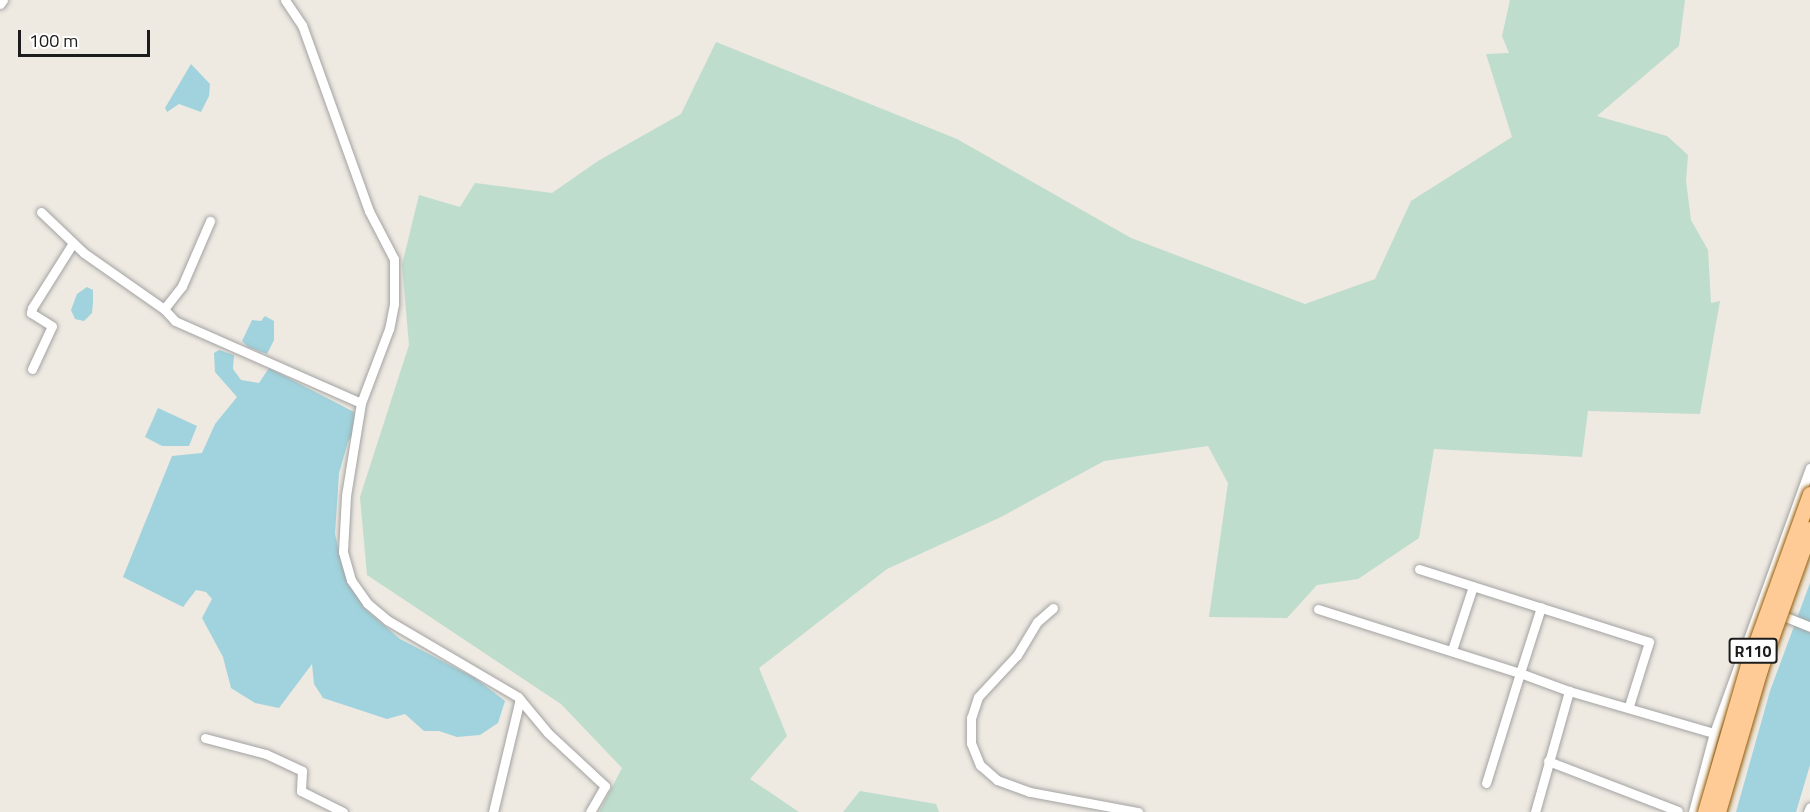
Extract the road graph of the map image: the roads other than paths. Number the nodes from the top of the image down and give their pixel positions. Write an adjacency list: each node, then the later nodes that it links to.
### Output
1 (3, 0): 3 (street)
2 (285, 0): 9 (street)
3 (0, 4)
4 (41, 212): 6 (street)
5 (210, 221): 7 (street)
6 (73, 243): 7 (street); 8 (street)
7 (164, 309): 9 (street)
8 (33, 369)
9 (361, 403): 23 (street)
10 (1810, 468): 18 (street)
11 (1810, 494): 37 (main road, R110, bridge)
12 (1810, 529): 38 (main road, R110, bridge)
13 (1419, 569): 14 (street)
14 (1473, 586): 15 (street); 20 (street)
15 (1541, 607): 21 (street); 24 (street)
16 (1053, 608): 34 (street)
17 (1318, 609): 20 (street)
18 (1756, 610): 19 (street); 25 (street)
19 (1810, 627)
20 (1452, 651): 21 (street)
21 (1520, 673): 22 (street); 28 (street)
22 (1569, 691): 24 (street); 27 (street)
23 (520, 699): 32 (street); 33 (street)
24 (1629, 706): 25 (street)
25 (1714, 733): 36 (street)
26 (205, 738): 31 (street)
27 (1548, 761): 30 (street); 35 (street)
28 (1486, 783)
29 (1810, 807): 39 (street)
30 (1678, 811)
31 (343, 812)
32 (493, 812)
33 (590, 812)
34 (1138, 812)
35 (1535, 812)
36 (1692, 812)
37 (1705, 812)
38 (1718, 812)
39 (1809, 812)

